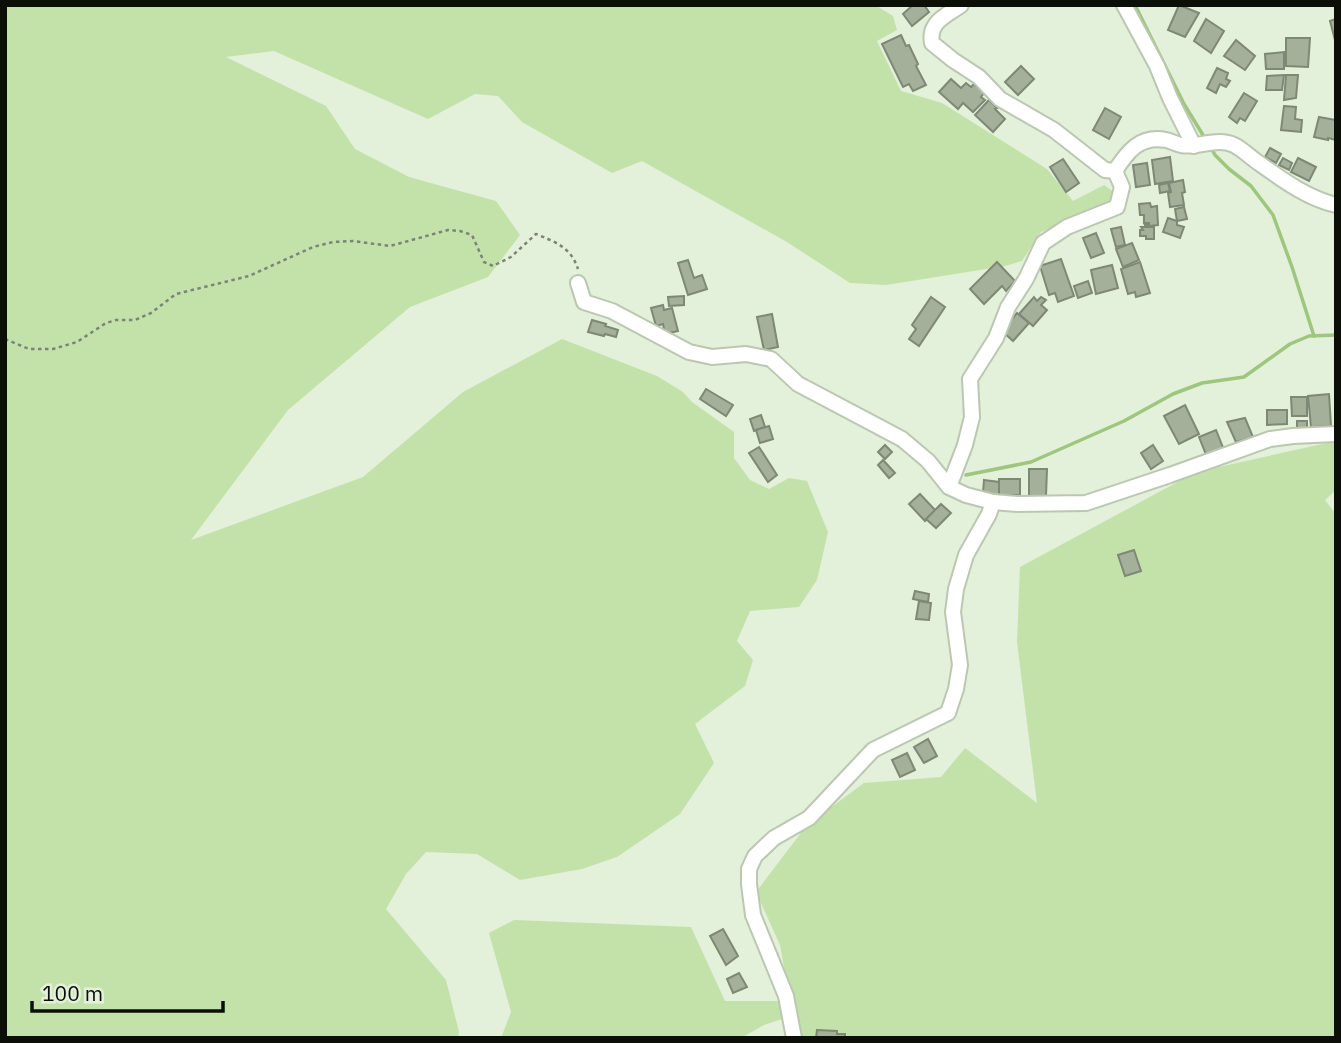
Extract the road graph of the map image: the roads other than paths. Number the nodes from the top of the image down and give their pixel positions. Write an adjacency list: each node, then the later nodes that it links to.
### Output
1 (961, 5): 4 (street)
2 (1124, 5): 3 (street)
3 (1203, 145): 4 (street); 5 (street)
4 (1115, 171): 8 (street)
5 (1336, 205)
6 (578, 283): 8 (street)
7 (1336, 434): 9 (street)
8 (949, 487): 9 (street)
9 (993, 502): 10 (street)
10 (794, 1038)

